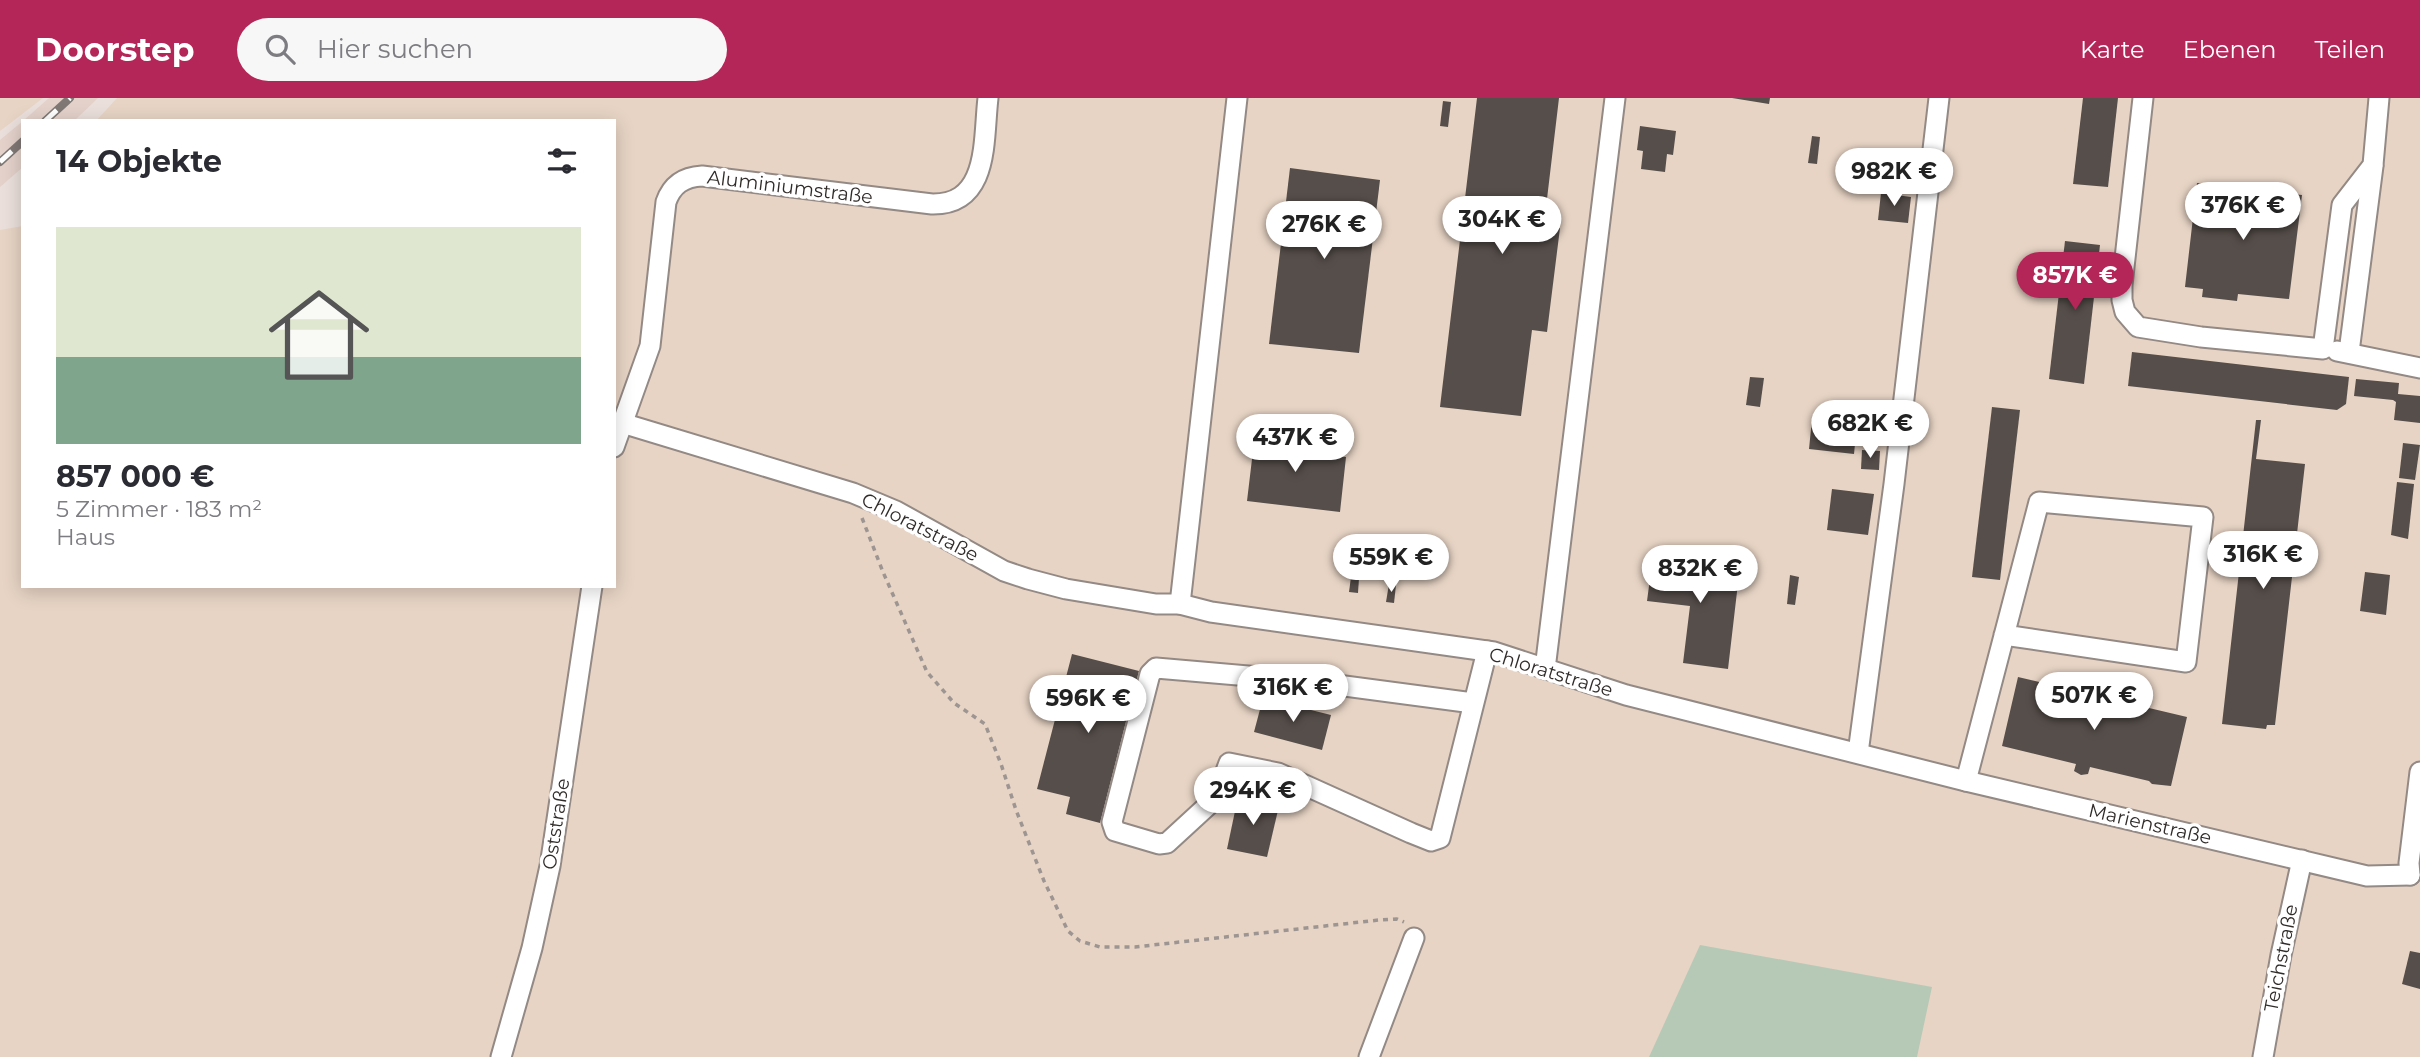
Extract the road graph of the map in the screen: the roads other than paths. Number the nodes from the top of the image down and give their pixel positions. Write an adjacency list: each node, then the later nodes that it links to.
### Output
1 (988, 98): 11 (street, Aluminiumstraße)
2 (1237, 98): 14 (street)
3 (1615, 98): 17 (street)
4 (1939, 98): 19 (street)
5 (2143, 98): 8 (street)
6 (2379, 98): 7 (street)
7 (2373, 165): 8 (street); 9 (street)
8 (2323, 349): 9 (street)
9 (2349, 352): 10 (street)
10 (2420, 368)
11 (622, 423): 12 (street); 14 (street, Chloratstraße)
12 (616, 441)
13 (592, 588): 25 (street, Oststraße)
14 (1180, 604): 16 (street, Chloratstraße)
15 (2004, 635): 15 (street); 21 (street)
16 (1486, 651): 17 (street, Chloratstraße); 18 (street)
17 (1545, 669): 19 (street, Chloratstraße)
18 (1473, 703): 18 (street)
19 (1868, 756): 21 (street, Marienstraße)
20 (2420, 772): 23 (street)
21 (1966, 781): 22 (street, Marienstraße)
22 (2302, 860): 23 (street, Marienstraße); 27 (street, Teichstraße)
23 (2415, 880)
24 (1414, 938): 26 (street)
25 (501, 1057)
26 (1369, 1057)
27 (2263, 1057)

